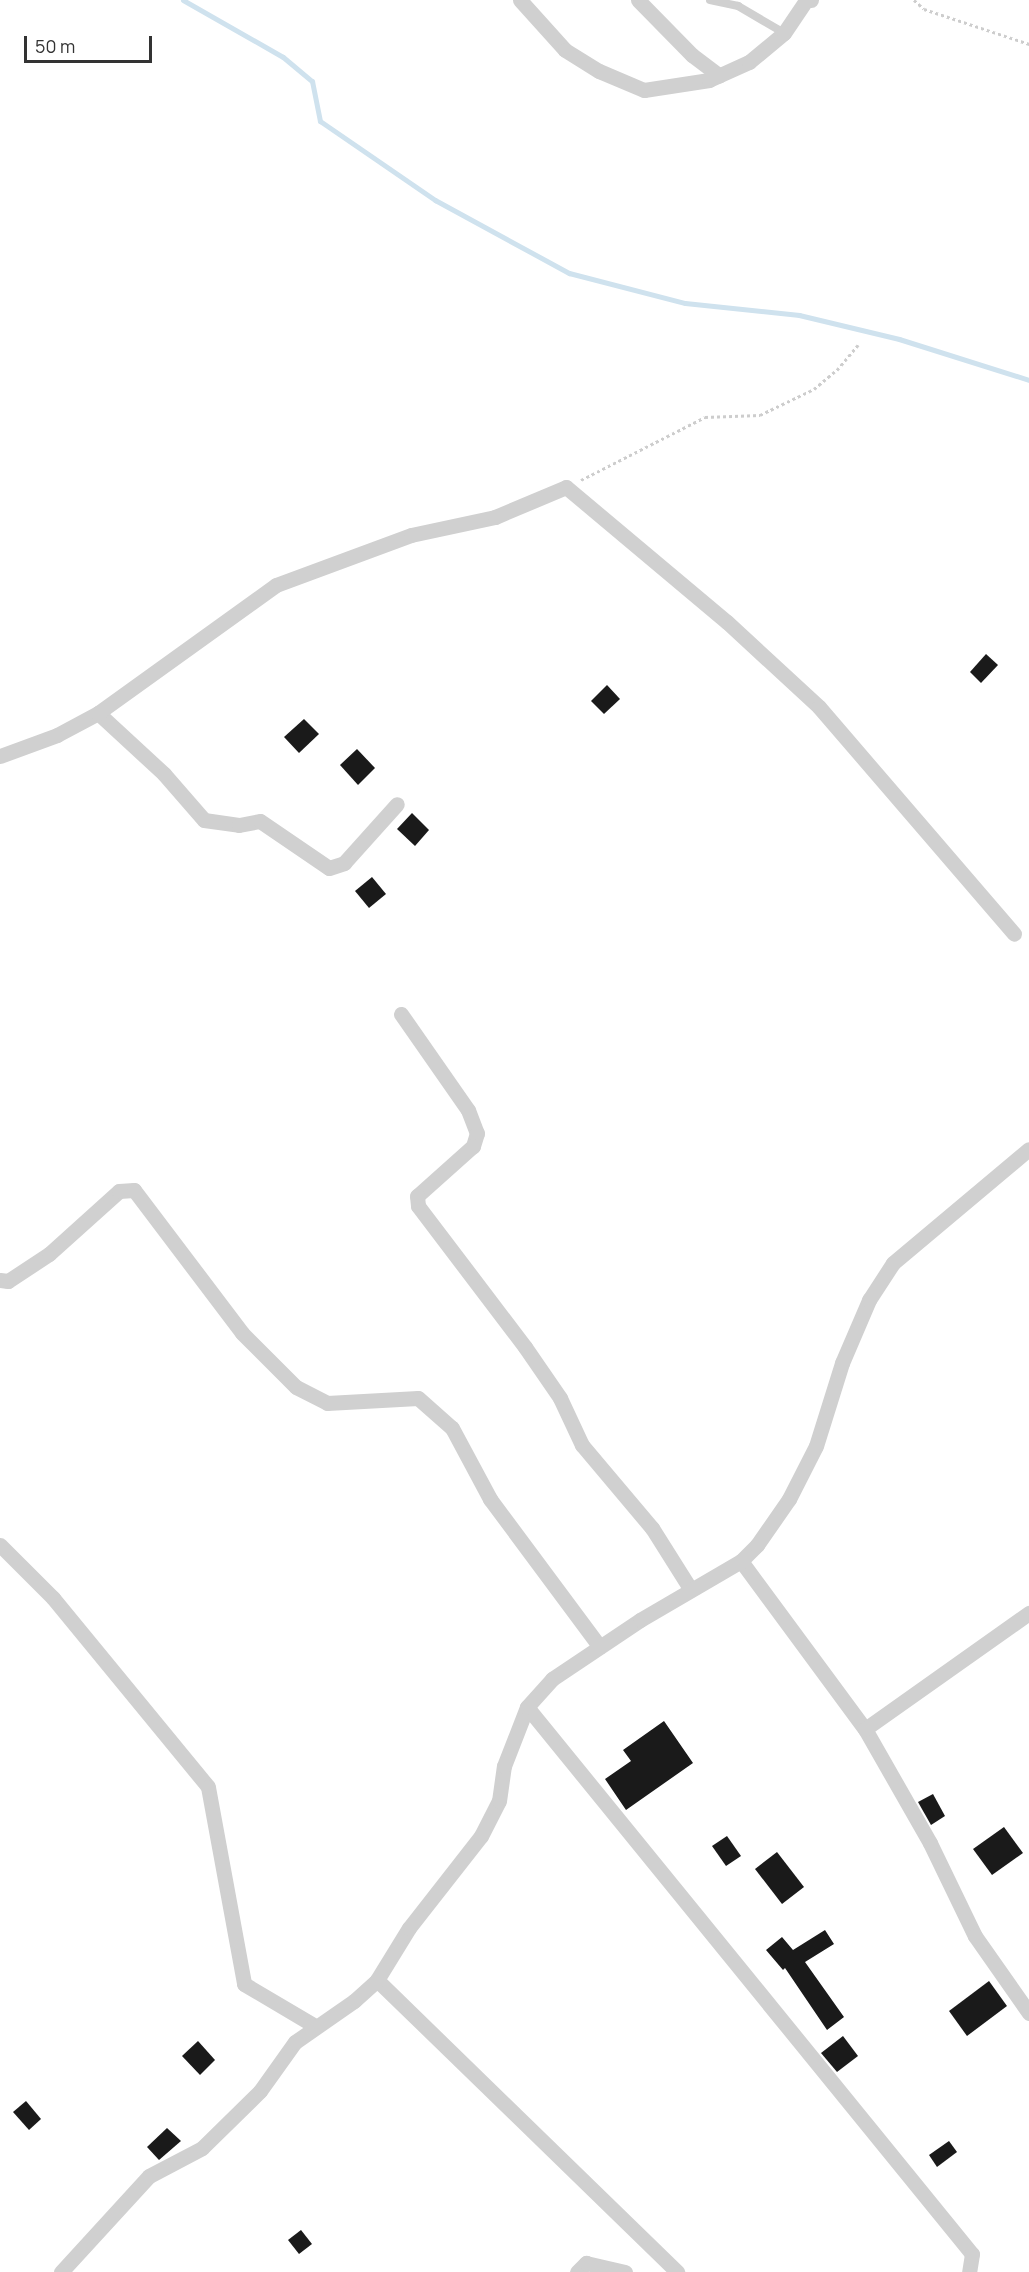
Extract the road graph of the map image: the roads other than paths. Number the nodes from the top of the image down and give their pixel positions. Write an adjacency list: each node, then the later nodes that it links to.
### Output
1 (520, 0): 6 (street)
2 (638, 0): 6 (street)
3 (710, 0): 5 (lane)
4 (811, 0): 5 (street)
5 (784, 33): 6 (street)
6 (719, 75)
7 (98, 713): 8 (street); 9 (street); 10 (street)
8 (0, 756)
9 (397, 804)
10 (1014, 934)
11 (401, 1014): 16 (street)
12 (1029, 1149): 15 (street)
13 (0, 1280): 18 (street)
14 (0, 1545): 24 (street)
15 (741, 1561): 16 (street); 20 (street)
16 (691, 1590): 18 (street)
17 (1029, 1613): 20 (street)
18 (600, 1647): 19 (street)
19 (527, 1707): 21 (street); 29 (street)
20 (865, 1729): 22 (street)
21 (377, 1980): 24 (street); 28 (street)
22 (1024, 1995): 23 (street)
23 (1029, 2013)
24 (315, 2026): 25 (street)
25 (61, 2272)
26 (576, 2272): 27 (street)
27 (625, 2272)
28 (677, 2272)
29 (969, 2272)

